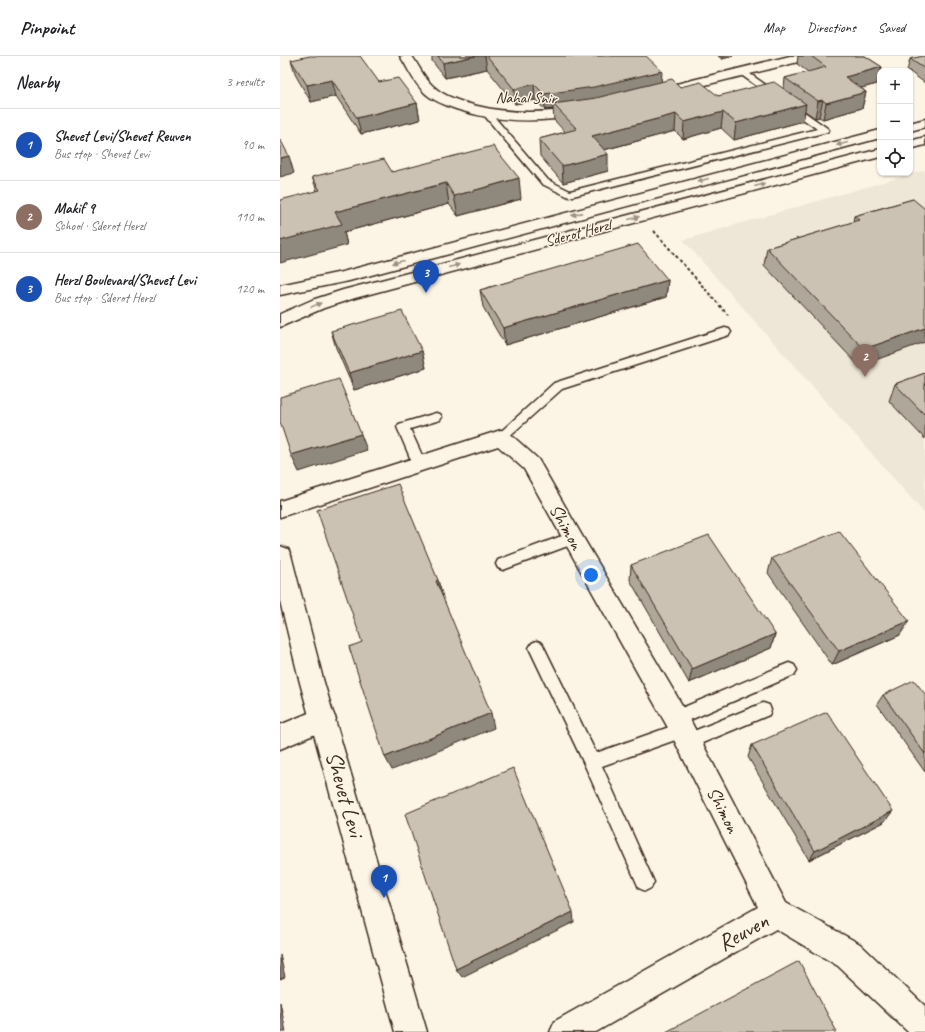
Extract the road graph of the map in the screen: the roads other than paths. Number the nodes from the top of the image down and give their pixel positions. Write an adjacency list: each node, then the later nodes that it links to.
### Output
1 (406, 56): 6 (street, Nahal Snir)
2 (805, 56): 3 (street)
3 (743, 72): 4 (street); 6 (lane)
4 (658, 93)
5 (596, 109): 6 (street, Nahal Snir)
6 (488, 114)
7 (925, 123): 8 (street)
8 (913, 126)
9 (877, 135): 13 (street, Sderot Herzl, one-way to 13)
10 (925, 142): 11 (street)
11 (913, 144)
12 (877, 154): 14 (street, Sderot Herzl, one-way to 12)
13 (280, 290)
14 (280, 321)
15 (725, 332): 17 (lane)
16 (436, 417): 18 (lane)
17 (502, 437): 18 (street); 20 (street, Shimon)
18 (419, 464): 19 (street)
19 (280, 509)
20 (573, 540): 22 (lane); 27 (street, Shimon)
21 (280, 555): 26 (street, Shevet Levi)
22 (503, 564)
23 (537, 648): 29 (lane)
24 (789, 670): 27 (lane)
25 (763, 710): 27 (lane)
26 (323, 719): 28 (street); 33 (street, Shevet Levi)
27 (682, 730): 29 (lane); 31 (street, Shimon)
28 (280, 737)
29 (592, 762): 30 (lane)
30 (645, 882)
31 (776, 913): 32 (street, Reuven); 34 (street, Reuven)
32 (925, 1027)
33 (412, 1032)
34 (566, 1032)

